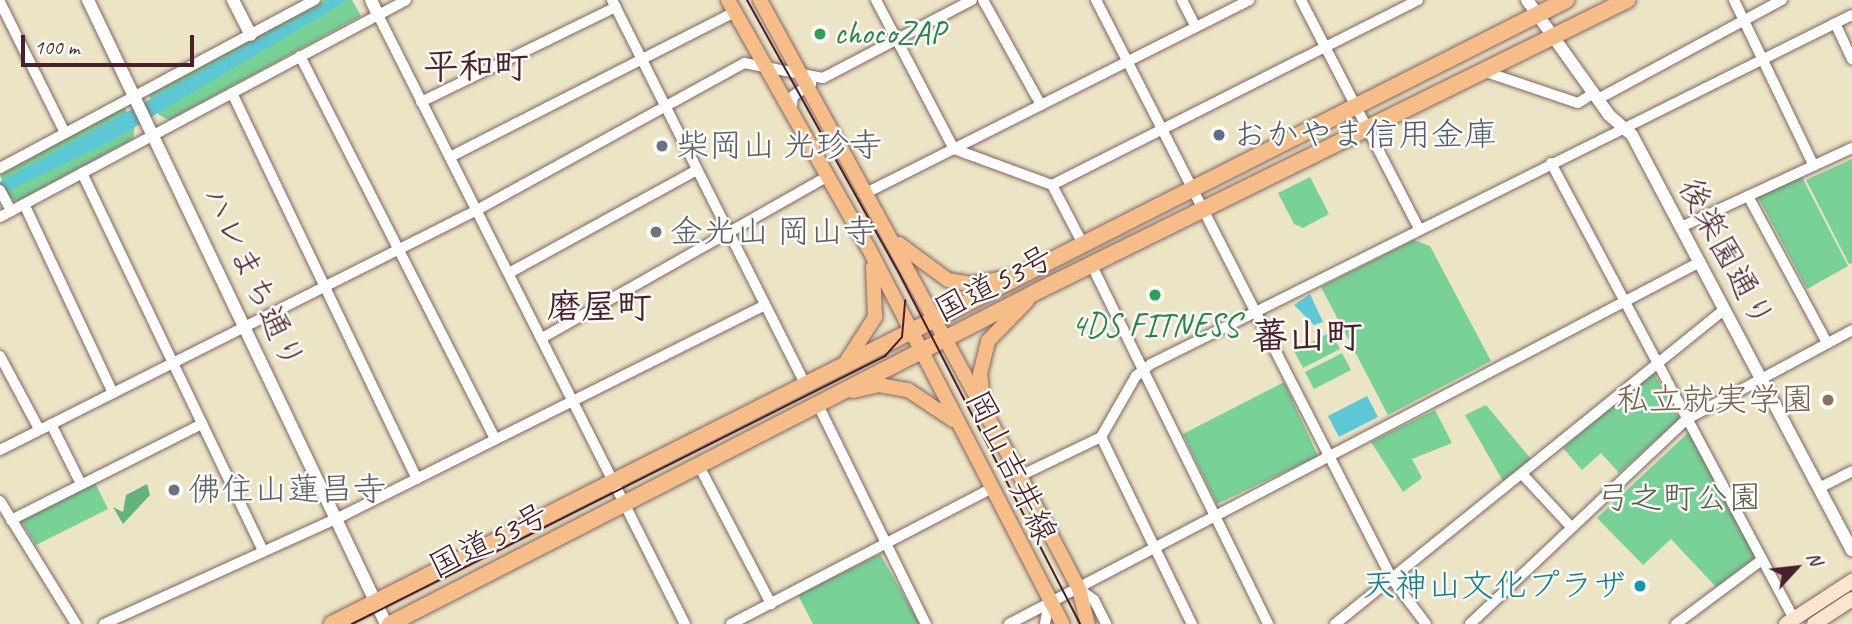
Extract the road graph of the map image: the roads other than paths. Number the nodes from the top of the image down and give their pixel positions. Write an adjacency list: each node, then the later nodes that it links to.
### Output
1 (88, 0): 44 (street, ハレまち通り)
2 (233, 0): 30 (street)
3 (315, 0): 21 (street)
4 (370, 0): 25 (street)
5 (406, 0): 25 (street)
6 (760, 0): 41 (main road, 岡山吉井線)
7 (876, 0): 32 (street)
8 (972, 0): 32 (street)
9 (984, 0): 46 (street)
10 (1096, 0): 38 (street)
11 (1182, 0): 29 (street)
12 (1249, 0): 29 (street)
13 (1301, 0): 33 (street)
14 (1418, 0): 33 (street)
15 (1527, 0): 24 (street, 後楽園通り)
16 (1566, 0): 24 (highway, 国道53号)
17 (1627, 0): 31 (highway, 国道53号)
18 (1734, 0): 27 (street)
19 (1782, 0): 27 (street)
20 (0, 2): 53 (street)
21 (301, 3): 30 (street)
22 (614, 3): 35 (street); 45 (street)
23 (731, 6): 35 (street); 39 (main road, 岡山吉井線)
24 (1538, 14): 31 (street, 後楽園通り); 48 (highway, 国道53号)
25 (378, 15): 34 (street); 45 (street)
26 (1852, 15): 28 (street)
27 (1744, 20): 36 (street); 43 (street)
28 (1835, 23): 36 (street); 37 (street)
29 (1196, 27): 38 (street)
30 (251, 35): 44 (street)
31 (1555, 36): 40 (highway, 国道53号); 43 (street, 後楽園通り)
32 (896, 39): 41 (street); 56 (street)
33 (1325, 47): 48 (street); 52 (street)
34 (300, 56): 42 (street); 80 (street)
35 (642, 58): 47 (street); 57 (street)
36 (1763, 59): 50 (street); 59 (street)
37 (1852, 59)
38 (1127, 61): 46 (street); 52 (street)
39 (763, 65): 41 (street); 47 (street); 49 (main road, 岡山吉井線)
40 (1483, 71): 43 (street); 51 (highway, 国道53号)
41 (805, 81): 49 (street); 67 (main road, 岡山吉井線)
42 (232, 93): 54 (street); 85 (street)
43 (1596, 96): 50 (street, 後楽園通り)
44 (138, 100): 53 (street); 54 (street, ハレまち通り)
45 (421, 102): 57 (street)
46 (1041, 105): 56 (street)
47 (666, 106): 61 (street); 70 (street)
48 (1355, 106): 51 (street); 65 (highway, 国道53号)
49 (791, 115): 63 (main road, 岡山吉井線)
50 (1623, 127): 58 (street); 74 (street, 後楽園通り)
51 (1367, 129): 72 (highway, 国道53号); 75 (street)
52 (1163, 130): 64 (street); 65 (street)
53 (65, 133): 60 (street)
54 (154, 134): 62 (street); 92 (street, ハレまち通り)
55 (1852, 148): 59 (street)
56 (954, 149): 64 (street); 67 (street)
57 (450, 157): 70 (street)
58 (1550, 163): 75 (street); 87 (street)
59 (1814, 166): 68 (street)
60 (0, 168)
61 (696, 170): 76 (street); 83 (street)
62 (82, 173): 69 (street); 100 (street)
63 (825, 177): 76 (street); 79 (main road, 岡山吉井線)
64 (1052, 186): 78 (street)
65 (1192, 188): 72 (street); 78 (highway, 国道53号)
66 (1, 192): 71 (street)
67 (866, 194): 77 (main road, 岡山吉井線)
68 (1748, 196): 74 (street); 97 (street)
69 (24, 204): 71 (street); 107 (street)
70 (477, 210): 80 (street); 83 (street)
71 (12, 211): 73 (street)
72 (1204, 212): 82 (highway, 国道53号); 90 (street)
73 (0, 217)
74 (1681, 227): 81 (street, 後楽園通り)
75 (1419, 229): 90 (street)
76 (727, 233): 88 (street); 95 (street)
77 (891, 236): 84 (main road); 91 (main road, 岡山吉井線)
78 (1083, 244): 84 (highway, 国道53号)
79 (868, 247): 94 (main road, 岡山吉井線); 102 (main road)
80 (399, 248): 85 (street); 117 (street)
81 (1700, 262): 87 (street); 89 (street, 後楽園通り)
82 (1093, 268): 86 (highway, 国道53号); 103 (street)
83 (509, 273): 95 (street)
84 (1027, 273): 91 (highway, 国道53号)
85 (326, 286): 92 (street); 124 (street)
86 (1036, 293): 96 (highway, 国道53号); 110 (main road)
87 (1625, 301): 101 (street); 119 (street)
88 (764, 306): 105 (street); 108 (street)
89 (1725, 309): 101 (street); 104 (street, 後楽園通り)
90 (1254, 311): 103 (street); 119 (street)
91 (935, 320): 94 (highway, 国道53号); 96 (main road, 岡山吉井線)
92 (245, 326): 100 (street); 132 (street, ハレまち通り)
93 (1852, 330): 97 (street)
94 (912, 332): 98 (main road, 岡山吉井線); 102 (highway, 国道53号)
95 (542, 338): 108 (street)
96 (945, 341): 98 (highway, 国道53号); 110 (main road, 岡山吉井線)
97 (1827, 344): 104 (street)
98 (923, 354): 106 (highway, 国道53号); 114 (main road, 岡山吉井線)
99 (0, 356): 115 (street)
100 (173, 362): 107 (street); 113 (street)
101 (1657, 364): 111 (street); 123 (street)
102 (840, 368): 105 (highway, 国道53号)
103 (1142, 370): 116 (street); 131 (street)
104 (1762, 379): 111 (street); 128 (street, 後楽園通り)
105 (806, 385): 125 (highway, 国道53号)
106 (853, 391): 109 (highway, 国道53号); 114 (main road)
107 (113, 393): 112 (street)
108 (574, 401): 117 (street); 125 (street)
109 (819, 407): 120 (highway, 国道53号); 135 (street)
110 (985, 413): 122 (main road, 岡山吉井線)
111 (1687, 419): 134 (street); 139 (street)
112 (51, 424): 115 (street); 126 (street)
113 (202, 424): 126 (street); 138 (street)
114 (962, 428): 127 (main road, 岡山吉井線)
115 (39, 429): 118 (street)
116 (1101, 437): 122 (street); 136 (street)
117 (495, 439): 124 (street)
118 (0, 450)
119 (1332, 460): 131 (street); 140 (street)
120 (699, 466): 130 (highway, 国道53号); 145 (street)
121 (1852, 471): 128 (street)
122 (1020, 476): 142 (main road, 岡山吉井線)
123 (1524, 476): 134 (street); 140 (street)
124 (417, 479): 132 (street)
125 (615, 481): 130 (street); 144 (highway, 国道53号)
126 (81, 484): 133 (street)
127 (992, 488): 135 (street); 146 (main road, 岡山吉井線)
128 (1819, 488): 137 (street, 後楽園通り)
129 (0, 501): 133 (street)
130 (627, 504): 151 (highway, 国道53号); 152 (street)
131 (1217, 518): 136 (street); 161 (street)
132 (335, 519): 138 (street); 144 (street, ハレまち通り)
133 (11, 520): 148 (street)
134 (1571, 527): 164 (street)
135 (887, 544): 145 (street); 154 (street)
136 (1155, 550): 142 (street); 160 (street)
137 (1852, 550)
138 (263, 551): 149 (street)
139 (1762, 561): 147 (street); 165 (street)
140 (1392, 579): 162 (street); 163 (street)
141 (1852, 581): 147 (main road)
142 (1079, 589): 146 (street); 158 (main road, 岡山吉井線); 159 (street)
143 (1852, 599): 166 (main road)
144 (375, 601): 150 (highway, 国道53号); 151 (street, ハレまち通り)
145 (771, 604): 153 (street)
146 (1048, 604): 155 (street); 156 (street); 157 (main road, 岡山吉井線)
147 (1790, 621)
148 (76, 624)
149 (104, 624)
150 (332, 624)
151 (388, 624)
152 (685, 624)
153 (731, 624)
154 (926, 624)
155 (1009, 624)
156 (1045, 624)
157 (1063, 624)
158 (1088, 624)
159 (1106, 624)
160 (1192, 624)
161 (1268, 624)
162 (1335, 624)
163 (1426, 624)
164 (1470, 624)
165 (1676, 624)
166 (1814, 624)

